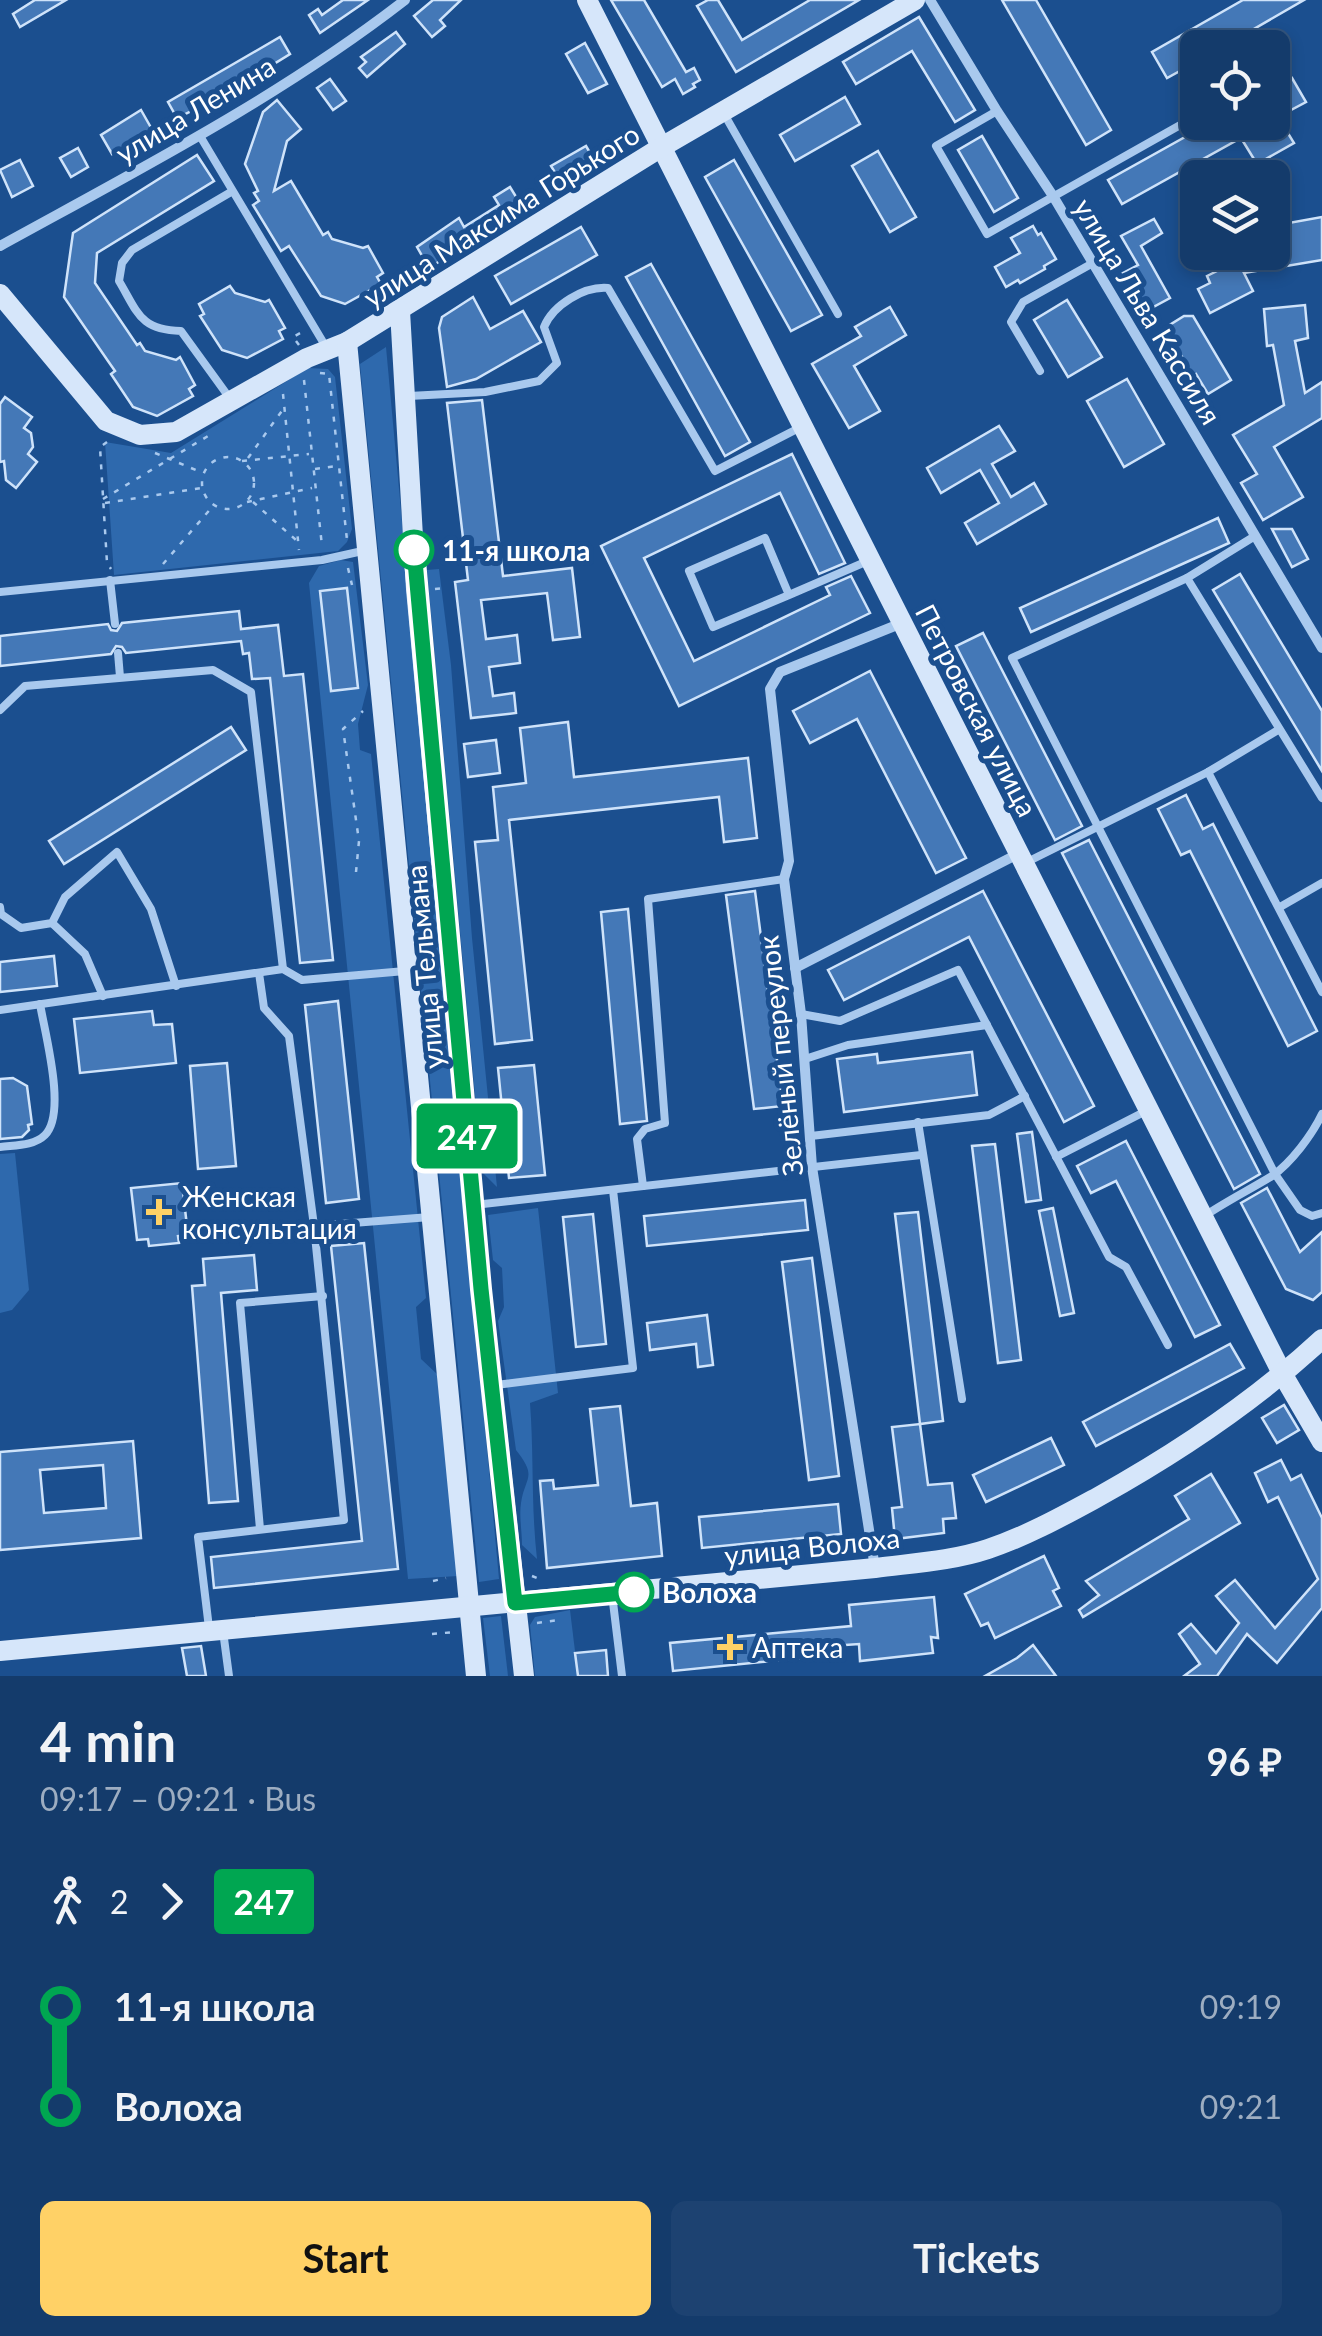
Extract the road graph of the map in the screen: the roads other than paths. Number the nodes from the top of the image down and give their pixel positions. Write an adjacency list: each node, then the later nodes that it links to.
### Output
1 (405, 0): 8 (street, улица Ленина)
2 (586, 0): 9 (main road, Петровская улица)
3 (915, 0): 5 (main road, улица Максима Горького)
4 (930, 0): 6 (street, улица Льва Кассиля)
5 (723, 112): 9 (main road, улица Максима Горького); 16 (lane)
6 (997, 112): 11 (street, улица Льва Кассиля); 11 (lane)
7 (1180, 125): 11 (lane)
8 (200, 136): 10 (lane); 12 (street, улица Ленина)
9 (660, 148): 15 (main road, улица Максима Горького); 21 (main road, Петровская улица)
10 (231, 192): 17 (lane); 20 (lane)
11 (1053, 196): 13 (street, улица Льва Кассиля)
12 (0, 246)
13 (1093, 264): 18 (lane); 22 (street, улица Льва Кассиля)
14 (0, 294): 20 (main road, улица Максима Горького)
15 (400, 310): 17 (main road, улица Максима Горького); 19 (main road, улица Тельмана)
16 (838, 314)
17 (337, 346): 20 (main road, улица Максима Горького); 23 (main road, улица Тельмана)
18 (1040, 371)
19 (403, 396): 21 (lane); 69 (main road, улица Тельмана)
20 (231, 400)
21 (801, 426): 24 (main road, Петровская улица)
22 (1255, 536): 25 (lane); 31 (street, улица Льва Кассиля)
23 (350, 551): 26 (lane); 47 (main road, улица Тельмана)
24 (870, 560): 28 (lane); 29 (main road, Петровская улица)
25 (1187, 578): 35 (lane); 38 (lane)
26 (110, 580): 27 (lane); 30 (lane)
27 (0, 592)
28 (789, 595): 28 (lane)
29 (902, 623): 39 (main road, Петровская улица); 40 (street, Зелёный переулок)
30 (115, 624)
31 (1322, 648)
32 (118, 654): 33 (lane)
33 (120, 677): 34 (lane); 46 (lane)
34 (0, 710)
35 (1278, 730): 36 (lane); 37 (lane)
36 (1208, 772): 38 (lane); 43 (lane)
37 (1322, 798)
38 (1100, 828): 39 (lane); 66 (lane)
39 (1021, 859): 45 (street); 58 (main road, Петровская улица)
40 (784, 879): 45 (street, Зелёный переулок); 67 (lane)
41 (1322, 883): 43 (lane)
42 (0, 907): 44 (lane)
43 (1280, 907): 50 (lane)
44 (52, 923): 49 (lane); 51 (lane)
45 (795, 968): 54 (street, Зелёный переулок)
46 (282, 970): 47 (lane); 48 (lane)
47 (407, 971): 71 (main road, улица Тельмана)
48 (259, 973): 49 (lane); 73 (lane)
49 (176, 986): 51 (lane)
50 (1322, 992)
51 (102, 996): 52 (lane)
52 (40, 1004): 53 (lane); 62 (lane)
53 (0, 1010)
54 (801, 1014): 55 (lane); 56 (street, Зелёный переулок)
55 (987, 1025): 56 (lane); 57 (lane)
56 (805, 1059): 61 (street, Зелёный переулок)
57 (1024, 1096): 60 (lane); 64 (lane)
58 (1148, 1110): 64 (lane); 72 (main road, Петровская улица)
59 (1322, 1114): 66 (lane)
60 (918, 1122): 61 (lane); 63 (lane)
61 (811, 1136): 65 (street, Зелёный переулок)
62 (0, 1147)
63 (921, 1155): 65 (lane); 79 (lane)
64 (1056, 1157): 76 (lane)
65 (812, 1168): 67 (lane); 82 (street, Зелёный переулок)
66 (1275, 1174): 70 (lane); 72 (lane)
67 (643, 1186): 68 (lane)
68 (612, 1190): 69 (lane); 78 (lane)
69 (474, 1205): 78 (main road, улица Тельмана)
70 (1322, 1213)
71 (430, 1217): 73 (lane); 85 (main road, улица Тельмана)
72 (1203, 1218): 77 (main road, Петровская улица)
73 (314, 1226): 74 (lane)
74 (323, 1296): 81 (lane); 81 (lane)
75 (1322, 1339): 77 (main road, улица Волоха)
76 (1168, 1345)
77 (1283, 1375): 80 (main road, Петровская улица); 82 (main road, улица Волоха)
78 (492, 1386): 84 (main road, улица Тельмана)
79 (962, 1400)
80 (1322, 1442)
81 (260, 1529): 86 (lane)
82 (876, 1568): 83 (main road, улица Волоха)
83 (612, 1594): 84 (main road, улица Волоха); 91 (lane)
84 (515, 1603): 85 (main road, улица Волоха); 90 (main road, улица Тельмана)
85 (468, 1607): 86 (main road, улица Волоха); 89 (main road, улица Тельмана)
86 (216, 1631): 87 (main road, улица Волоха); 88 (lane)
87 (0, 1652)
88 (229, 1676)
89 (476, 1676)
90 (524, 1676)
91 (622, 1676)

